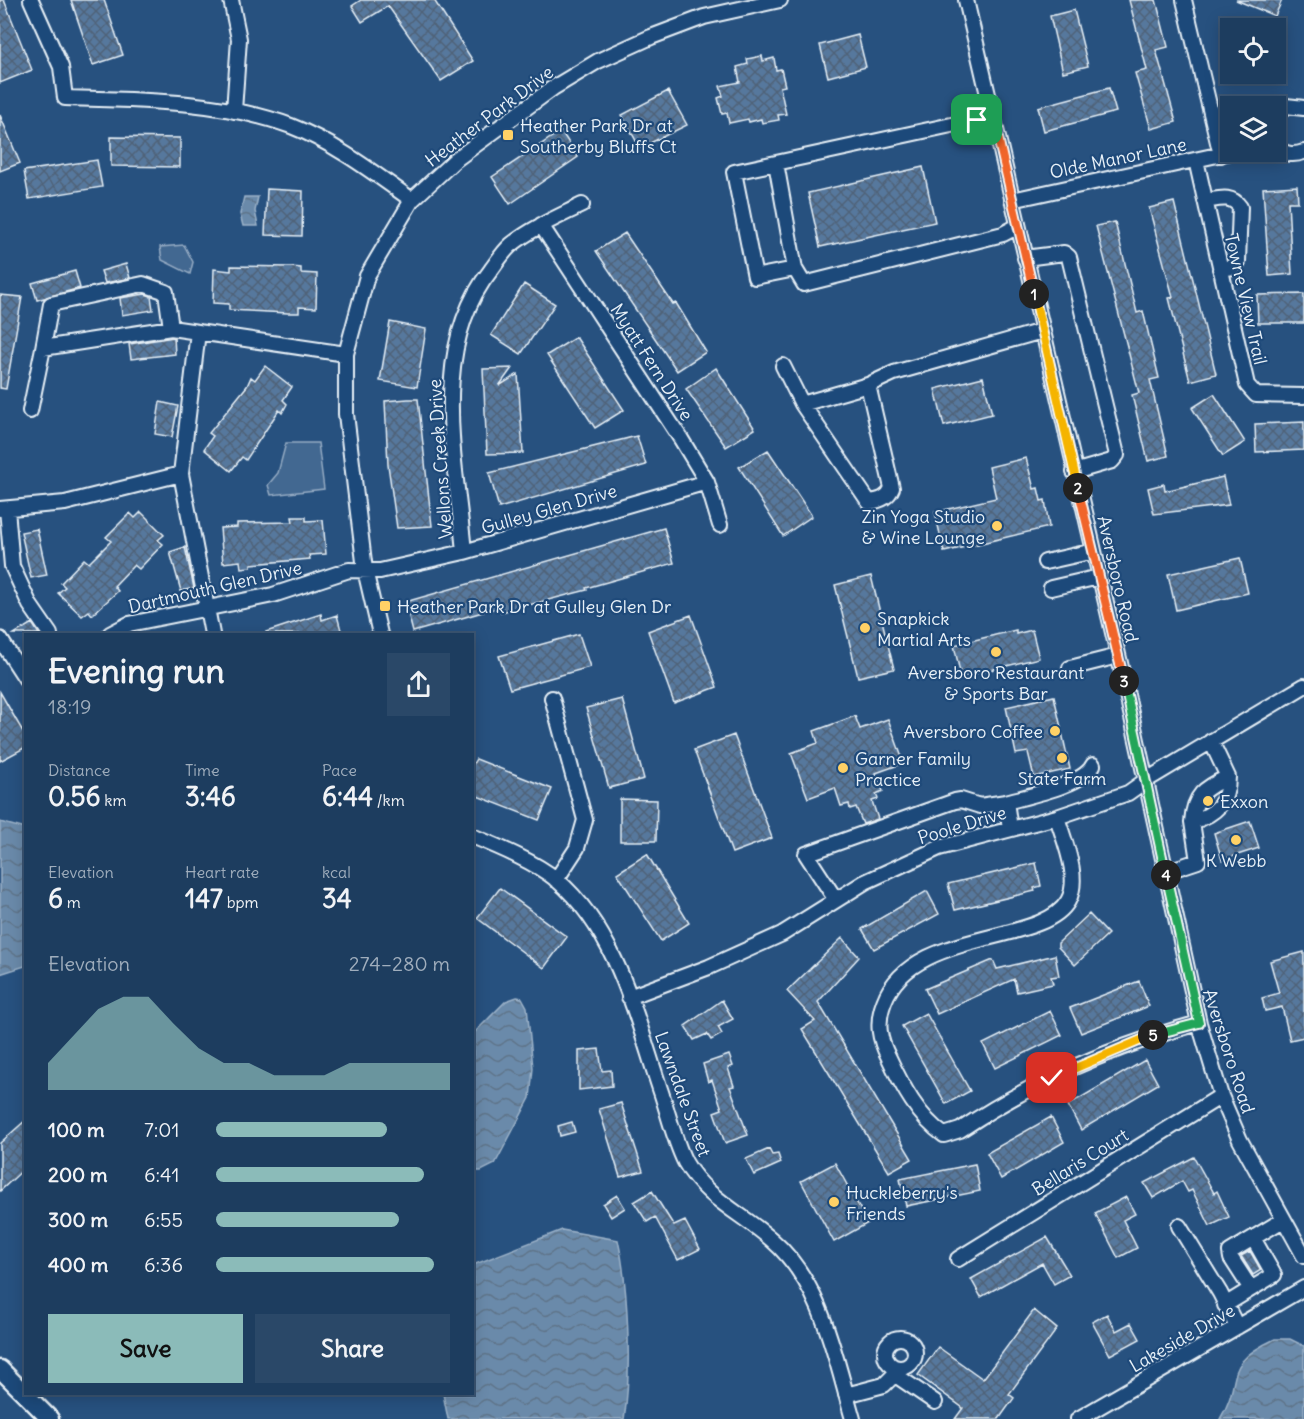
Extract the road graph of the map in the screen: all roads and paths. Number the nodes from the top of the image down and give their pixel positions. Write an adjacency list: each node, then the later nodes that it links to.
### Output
1 (31, 0): 8 (street)
2 (231, 0): 8 (street)
3 (780, 0): 16 (street, Heather Park Drive)
4 (966, 0): 9 (street, Aversboro Road)
5 (1184, 0): 10 (street)
6 (1286, 106): 7 (street)
7 (1304, 108)
8 (234, 111): 16 (street)
9 (993, 116): 15 (street); 17 (street, Aversboro Road)
10 (1220, 131)
11 (1304, 152): 12 (street)
12 (1286, 153)
13 (1220, 154): 14 (street, Olde Manor Lane)
14 (1196, 160): 17 (street, Olde Manor Lane); 18 (street, Towne View Trail)
15 (776, 164): 23 (street); 23 (street)
16 (412, 200): 29 (street, Heather Park Drive)
17 (1012, 200): 21 (street, Aversboro Road)
18 (1205, 201): 24 (street, Towne View Trail); 24 (street)
19 (582, 205): 20 (street, Wellons Creek Drive)
20 (541, 225): 37 (street, Myatt Fern Drive); 41 (street, Wellons Creek Drive)
21 (1018, 226): 22 (street, Aversboro Road); 23 (street)
22 (1026, 258): 26 (street, Aversboro Road); 35 (street)
23 (795, 268)
24 (1220, 269): 32 (street, Towne View Trail)
25 (171, 328): 27 (street); 28 (street); 28 (street)
26 (1042, 331): 31 (street); 35 (street, Aversboro Road)
27 (198, 332): 29 (street); 36 (street)
28 (43, 348): 34 (street)
29 (346, 354): 43 (street, Heather Park Drive)
30 (783, 366): 33 (street)
31 (868, 385): 33 (street); 33 (street)
32 (1304, 396)
33 (802, 404)
34 (30, 411)
35 (1074, 472): 40 (street, Aversboro Road)
36 (181, 474): 38 (street); 46 (street)
37 (707, 482): 39 (street, Myatt Fern Drive); 41 (street, Gulley Glen Drive)
38 (3, 509): 47 (street)
39 (720, 525)
40 (1094, 550): 42 (street); 44 (street, Aversboro Road)
41 (464, 552): 43 (street, Gulley Glen Drive)
42 (1045, 562)
43 (365, 570): 46 (street, Dartmouth Glen Drive); 50 (street, Heather Park Drive)
44 (1100, 577): 45 (street); 52 (street, Aversboro Road)
45 (1051, 588)
46 (207, 609): 48 (street, Dartmouth Glen Drive); 49 (street)
47 (49, 633)
48 (112, 633)
49 (212, 633)
50 (380, 633)
51 (0, 639): 54 (street)
52 (1118, 657): 53 (street); 60 (street, Aversboro Road)
53 (1070, 668)
54 (24, 676)
55 (1304, 686): 57 (street, Poole Drive)
56 (552, 698): 67 (street)
57 (1212, 741): 59 (street); 60 (street, Poole Drive)
58 (1093, 765): 61 (street)
59 (1228, 777): 63 (street); 63 (street)
60 (1145, 781): 62 (street, Poole Drive); 66 (street, Aversboro Road)
61 (1006, 802): 64 (street); 68 (street)
62 (1057, 818): 64 (street, Poole Drive); 70 (street)
63 (1192, 822): 66 (street)
64 (1010, 828): 68 (street, Poole Drive)
65 (474, 837): 67 (street, Lawndale Street)
66 (1165, 872): 70 (street, Aversboro Road)
67 (556, 880): 69 (street, Lawndale Street)
68 (836, 900): 69 (street, Poole Drive)
69 (629, 997): 84 (street, Lawndale Street)
70 (1199, 1023): 71 (street, Aversboro Road)
71 (1221, 1096): 72 (street, Aversboro Road); 76 (street, Bellaris Court)
72 (1283, 1220): 74 (street); 75 (street, Aversboro Road)
73 (1179, 1226): 79 (street)
74 (1253, 1238): 78 (street); 78 (street)
75 (1304, 1256)
76 (958, 1259)
77 (1304, 1288): 80 (street, Lakeside Drive)
78 (1251, 1289): 79 (street)
79 (1225, 1305): 80 (street)
80 (1237, 1327): 88 (street, Lakeside Drive)
81 (0, 1369): 82 (main road)
82 (24, 1393)
83 (26, 1395): 86 (main road)
84 (846, 1395): 85 (street); 87 (street, Lawndale Street)
85 (935, 1402)
86 (50, 1419)
87 (854, 1419)
88 (1078, 1419)

